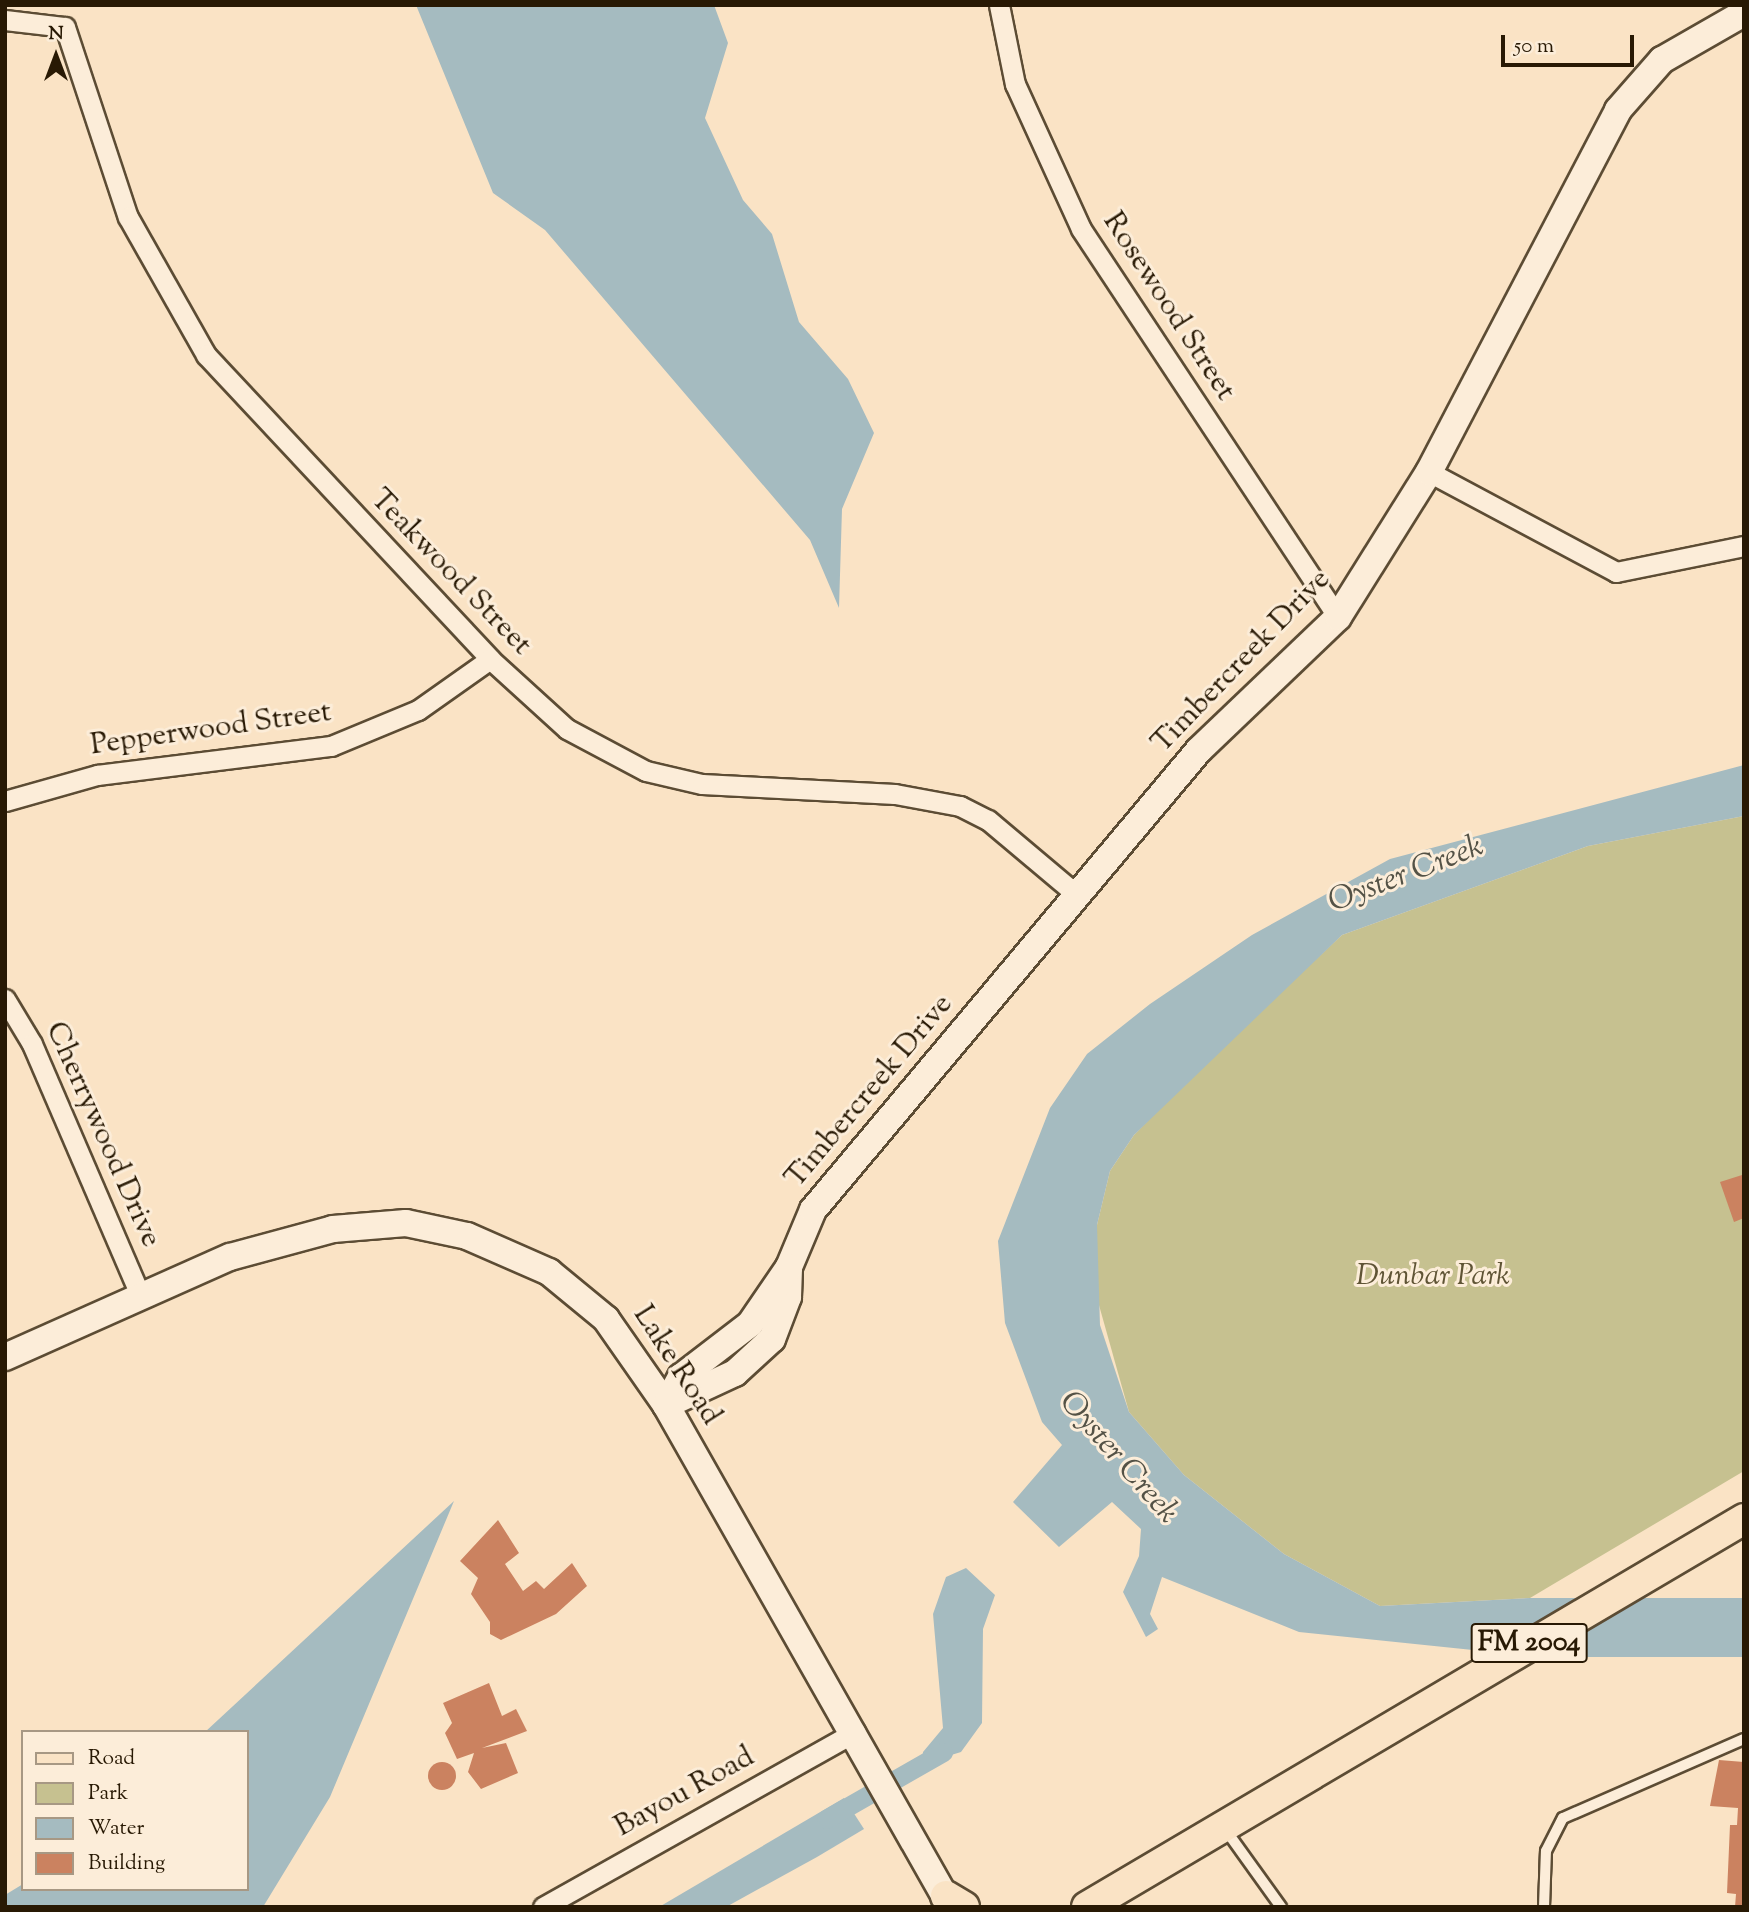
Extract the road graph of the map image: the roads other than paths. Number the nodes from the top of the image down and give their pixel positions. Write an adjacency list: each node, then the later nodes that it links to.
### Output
1 (999, 5): 6 (street, Rosewood Street)
2 (1744, 13): 4 (street, Timbercreek Drive)
3 (5, 20): 7 (street, Teakwood Street)
4 (1429, 472): 5 (street); 6 (street, Timbercreek Drive)
5 (1744, 547)
6 (1338, 617): 9 (street, Timbercreek Drive)
7 (490, 659): 8 (street, Pepperwood Street); 9 (street, Teakwood Street)
8 (5, 801)
9 (1077, 895): 13 (street, Timbercreek Drive)
10 (5, 999): 11 (street, Cherrywood Drive)
11 (141, 1297): 12 (street, Lake Road); 13 (street, Lake Road)
12 (5, 1357)
13 (666, 1405): 16 (street, Lake Road)
14 (1744, 1519): 17 (main road, FM 2004 / FM 2004)
15 (1744, 1739): 22 (lane)
16 (861, 1742): 18 (street, Lake Road); 19 (street, Bayou Road)
17 (1223, 1825): 20 (main road, FM 2004 / FM 2004); 21 (lane)
18 (952, 1904)
19 (543, 1907)
20 (1087, 1907)
21 (1280, 1907)
22 (1544, 1907)

